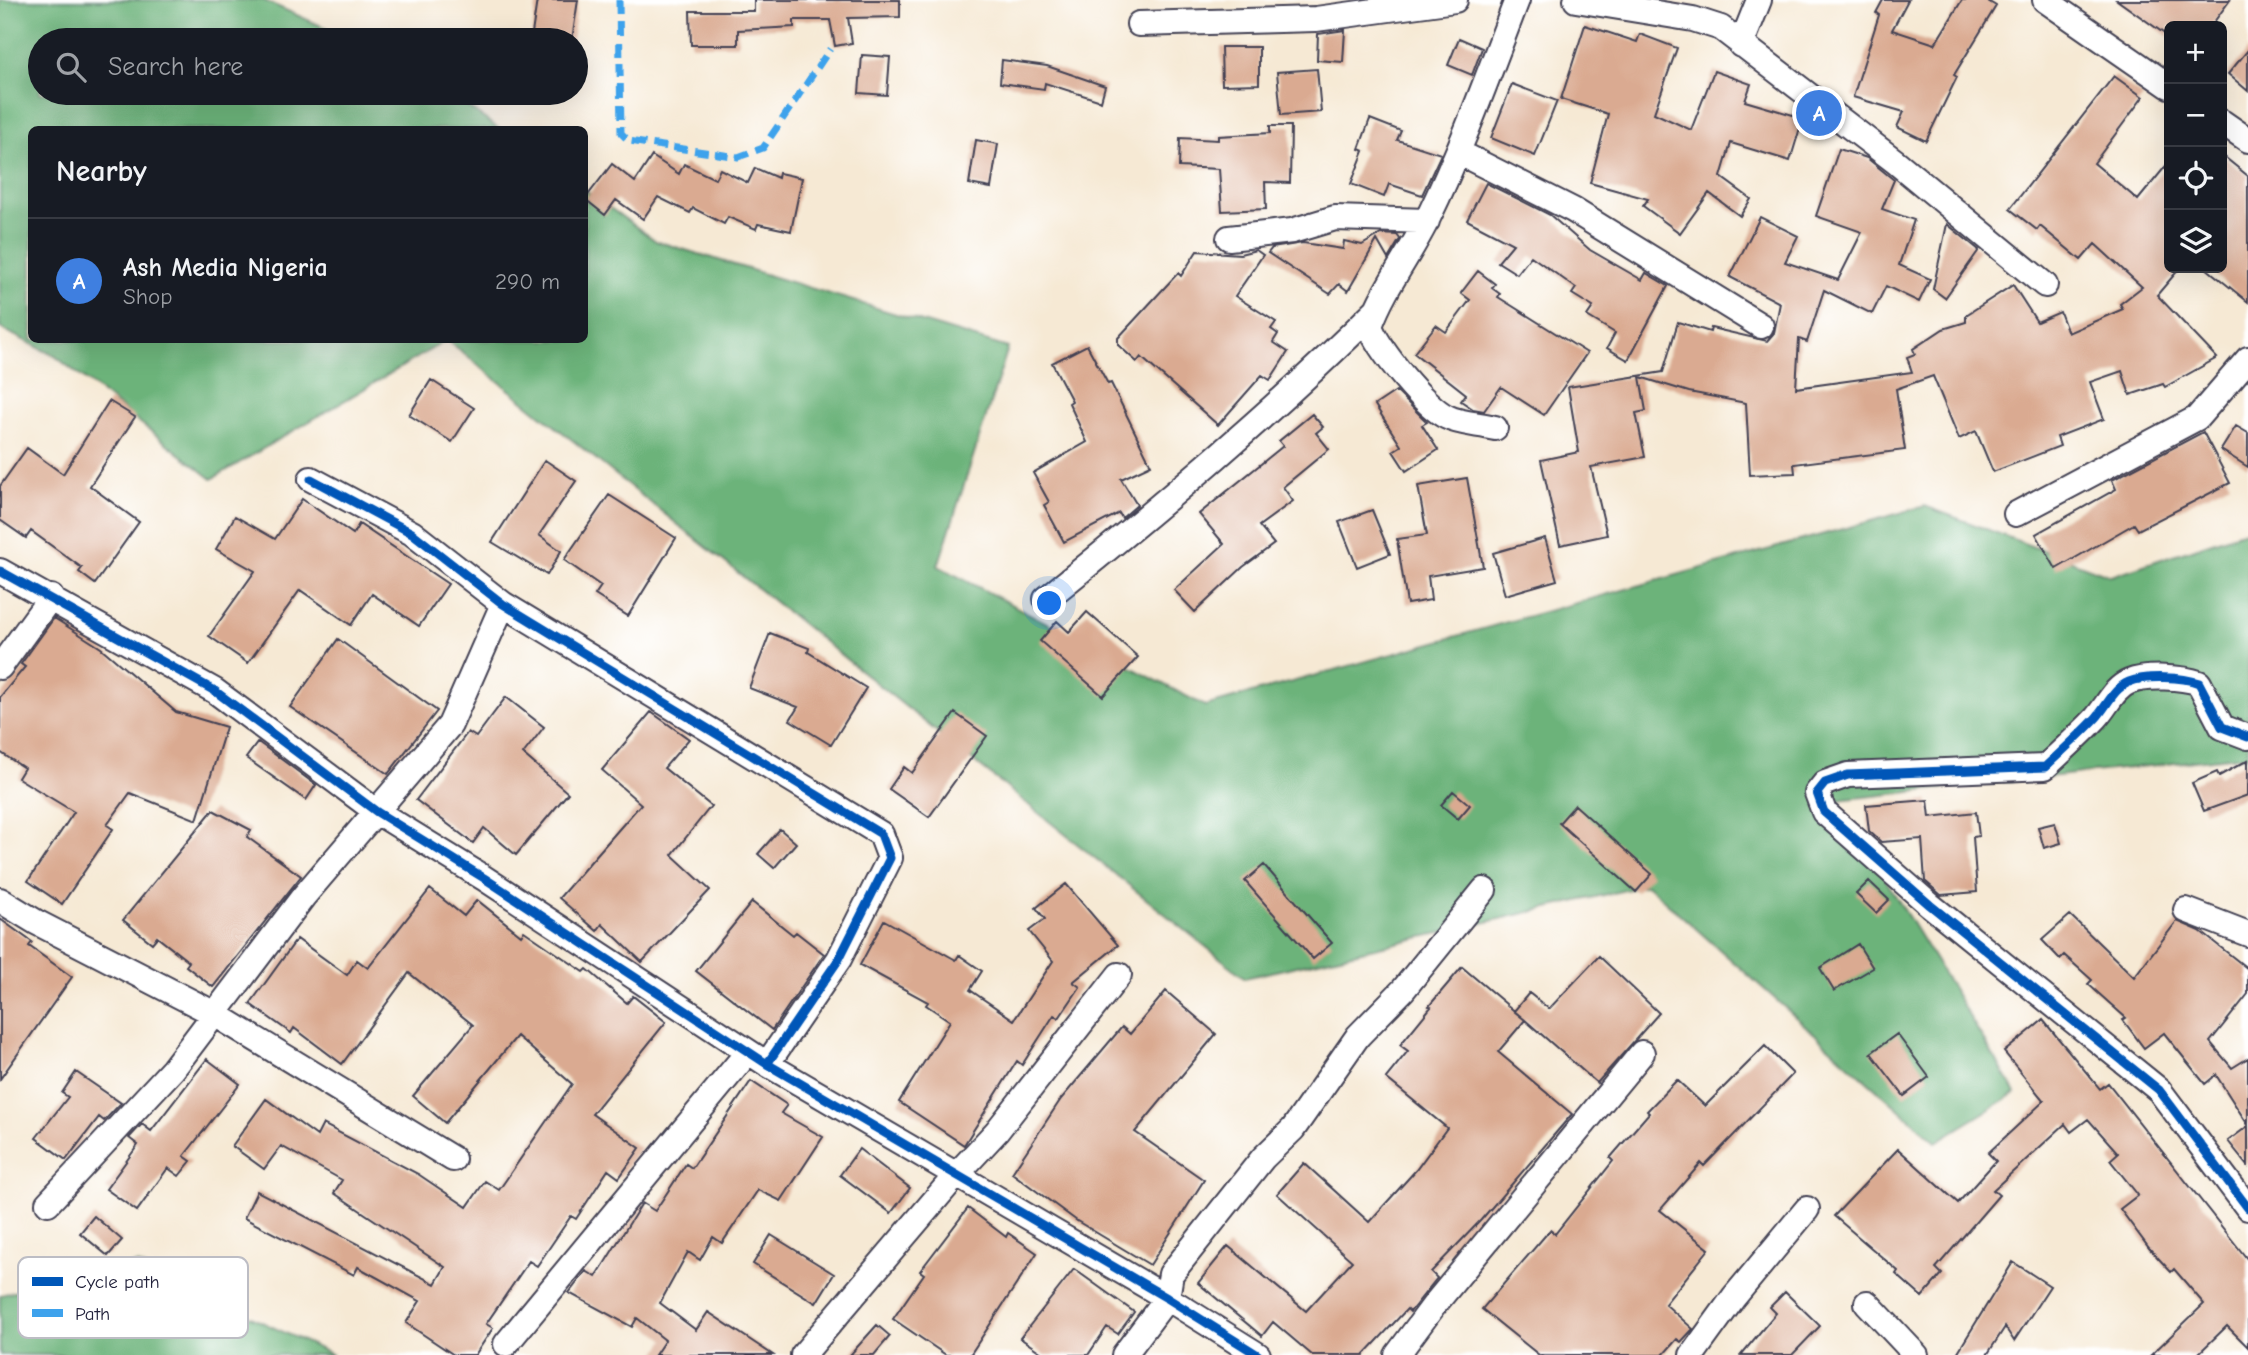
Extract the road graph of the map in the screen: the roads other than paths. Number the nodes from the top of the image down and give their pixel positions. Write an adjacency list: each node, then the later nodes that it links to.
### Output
1 (1455, 0): 6 (street)
2 (1517, 0): 11 (street)
3 (1576, 0): 7 (street)
4 (1759, 0): 7 (street)
5 (2045, 0): 8 (street)
6 (1139, 24)
7 (1741, 45): 14 (street)
8 (2166, 84)
9 (2227, 126): 10 (street)
10 (2248, 141)
11 (1458, 152): 12 (street); 16 (street)
12 (1427, 221): 13 (street); 15 (street)
13 (1229, 238)
14 (2045, 285)
15 (1376, 310): 18 (street); 23 (street)
16 (1761, 326)
17 (2248, 359): 20 (street)
18 (1495, 428)
19 (311, 479): 24 (street)
20 (2016, 514)
21 (0, 570): 22 (street)
22 (51, 597): 25 (street); 27 (street)
23 (1046, 598)
24 (503, 604): 27 (street); 35 (street)
25 (0, 667)
26 (2248, 737): 39 (street)
27 (377, 812): 33 (street); 35 (street)
28 (1485, 890): 41 (street)
29 (0, 900): 33 (street)
30 (2186, 910): 31 (street)
31 (2248, 934)
32 (1119, 975): 37 (street)
33 (213, 1013): 36 (street); 38 (street)
34 (1643, 1053): 47 (street)
35 (757, 1058): 37 (street); 43 (street)
36 (453, 1159)
37 (957, 1174): 41 (street); 44 (street)
38 (48, 1203)
39 (2248, 1208)
40 (1807, 1209): 48 (street)
41 (1167, 1298): 45 (street); 46 (street)
42 (1867, 1303): 49 (street)
43 (506, 1344)
44 (803, 1355)
45 (1124, 1355)
46 (1258, 1355)
47 (1397, 1355)
48 (1692, 1355)
49 (1916, 1355)

